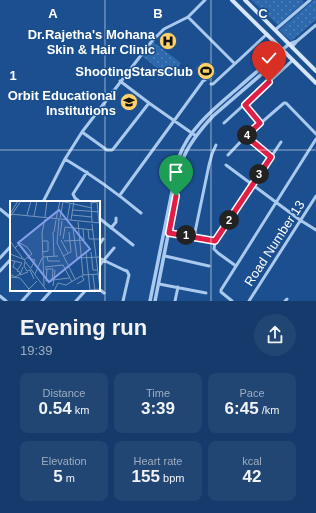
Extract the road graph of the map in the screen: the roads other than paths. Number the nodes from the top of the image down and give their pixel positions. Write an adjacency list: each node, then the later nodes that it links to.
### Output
1 (205, 0): 7 (street)
2 (232, 0): 6 (main road)
3 (245, 0): 5 (main road)
4 (310, 0): 9 (street)
5 (254, 9): 6 (main road); 9 (main road)
6 (248, 15): 10 (main road)
7 (188, 17): 14 (street); 17 (street)
8 (316, 25): 11 (street)
9 (275, 30): 11 (main road)
10 (267, 34): 12 (main road); 14 (street)
11 (290, 45): 12 (street); 15 (main road)
12 (284, 51): 13 (main road); 27 (street)
13 (293, 60): 18 (main road); 21 (street)
14 (234, 63): 19 (street)
15 (316, 71)
16 (204, 80): 22 (street)
17 (120, 81): 20 (street); 25 (street)
18 (316, 83)
19 (211, 84)
20 (149, 103): 22 (street); 25 (street)
21 (245, 105): 23 (street); 24 (street)
22 (174, 120): 27 (street); 38 (street)
23 (224, 123)
24 (260, 123): 26 (street); 28 (street)
25 (82, 132): 34 (street)
26 (316, 134)
27 (194, 135): 51 (street); 52 (street)
28 (246, 136): 32 (street); 33 (street)
29 (316, 139): 42 (street)
30 (281, 142): 33 (street)
31 (216, 145): 53 (street)
32 (228, 155)
33 (271, 157): 37 (street)
34 (65, 159): 36 (street); 40 (street)
35 (226, 165): 37 (street)
36 (88, 172): 38 (street); 41 (street)
37 (252, 185): 42 (street); 55 (street)
38 (120, 195): 44 (street)
39 (316, 196): 48 (street, Road Number 13)
40 (44, 201)
41 (79, 201)
42 (276, 203): 48 (street); 67 (street)
43 (0, 209): 45 (street)
44 (141, 212)
45 (10, 217)
46 (116, 218): 49 (street)
47 (100, 219): 49 (street)
48 (300, 220): 50 (street); 87 (street, Road Number 13)
49 (112, 228): 57 (street)
50 (316, 230)
51 (164, 232): 52 (street); 83 (street)
52 (169, 233): 53 (street); 60 (street)
53 (194, 237): 55 (street)
54 (103, 239): 56 (street)
55 (215, 241): 67 (street)
56 (100, 244)
57 (133, 244)
58 (10, 247): 61 (street)
59 (114, 248): 64 (street)
60 (165, 256): 66 (street); 69 (street)
61 (0, 258)
62 (10, 259): 68 (street)
63 (100, 259): 64 (street)
64 (103, 261): 65 (street); 82 (street)
65 (100, 265)
66 (209, 266)
67 (236, 266): 86 (street)
68 (0, 271)
69 (159, 284): 70 (street); 84 (street)
70 (178, 287): 75 (street); 85 (street)
71 (100, 290): 76 (street)
72 (31, 291): 80 (street)
73 (51, 291): 81 (street)
74 (85, 291): 78 (street)
75 (206, 292)
76 (104, 293)
77 (0, 296): 79 (street)
78 (78, 300)
79 (6, 301)
80 (22, 301)
81 (42, 301)
82 (123, 301)
83 (150, 301)
84 (155, 301)
85 (175, 301)
86 (232, 301)
87 (248, 301)

